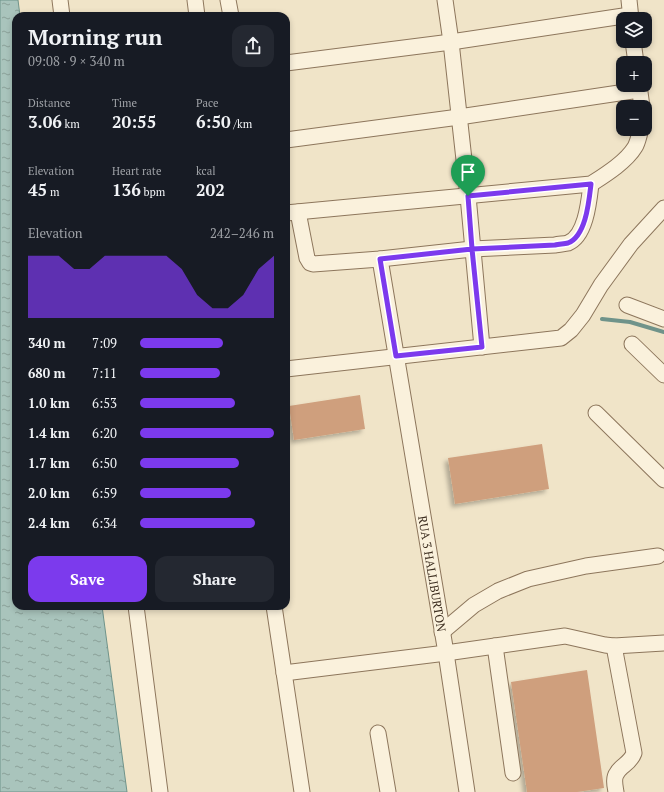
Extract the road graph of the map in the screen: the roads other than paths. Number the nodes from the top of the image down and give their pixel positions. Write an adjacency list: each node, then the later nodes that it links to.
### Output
1 (60, 0): 6 (street)
2 (195, 0): 7 (street)
3 (228, 0): 8 (street)
4 (445, 0): 11 (street)
5 (629, 0): 9 (street)
6 (62, 12)
7 (196, 12)
8 (230, 12)
9 (630, 12)
10 (616, 19): 11 (street)
11 (451, 42): 12 (street); 14 (street)
12 (290, 62)
13 (616, 91): 14 (street)
14 (458, 117): 16 (street); 18 (street)
15 (639, 136): 17 (street)
16 (290, 139)
17 (591, 184): 18 (street); 21 (street)
18 (468, 196): 20 (street); 21 (street)
19 (664, 208): 26 (street)
20 (292, 213): 22 (street)
21 (472, 249): 22 (street); 26 (street)
22 (380, 259): 27 (street, RUA 3 HALLIBURTON)
23 (627, 305): 24 (street)
24 (664, 319)
25 (632, 344): 29 (street)
26 (482, 347): 27 (street)
27 (396, 356): 28 (street); 35 (street, RUA 3 HALLIBURTON)
28 (290, 368)
29 (664, 375)
30 (596, 413): 31 (street)
31 (664, 480)
32 (658, 556): 35 (street)
33 (137, 610): 43 (street)
34 (275, 610): 40 (street)
35 (442, 632): 39 (street, RUA 3 HALLIBURTON)
36 (664, 643): 38 (street)
37 (495, 646): 38 (street); 39 (street); 42 (street)
38 (614, 646): 47 (street)
39 (446, 653): 40 (street); 46 (street, RUA 3 HALLIBURTON)
40 (284, 674): 44 (street)
41 (378, 733): 45 (street)
42 (513, 773)
43 (160, 792)
44 (302, 792)
45 (388, 792)
46 (467, 792)
47 (616, 792)

